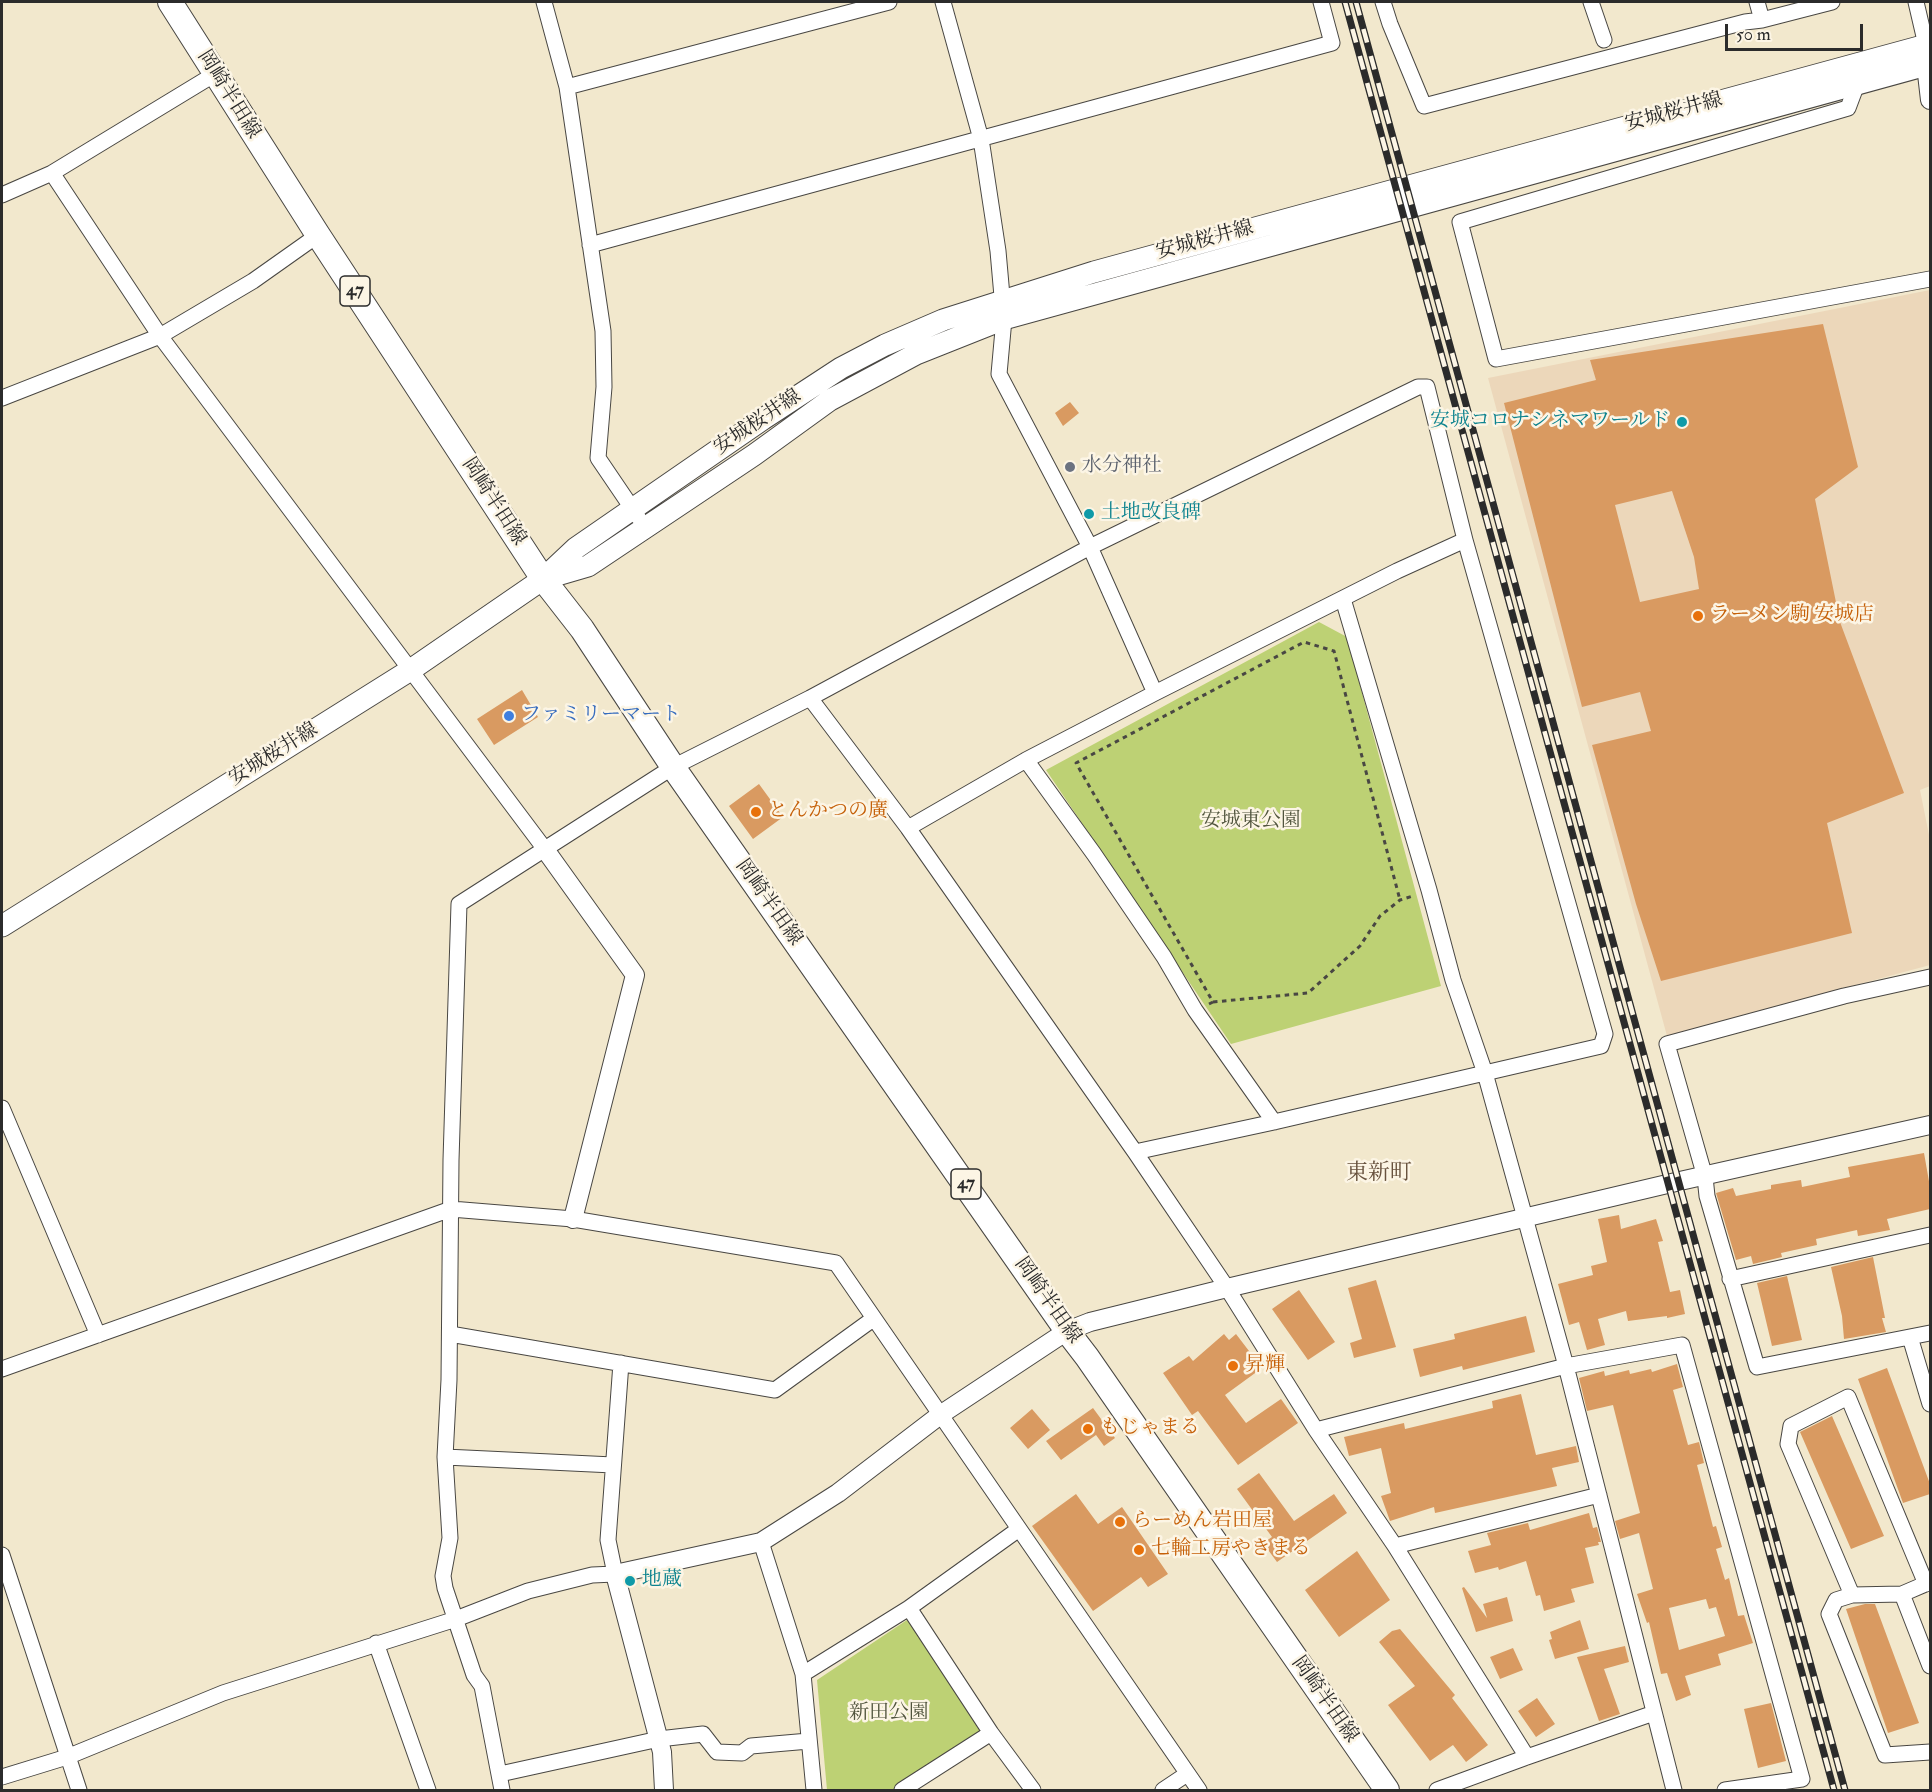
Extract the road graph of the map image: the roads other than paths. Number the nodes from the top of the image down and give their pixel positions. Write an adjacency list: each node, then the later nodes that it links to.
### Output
1 (170, 2): 14 (main road, 岡崎半田線 / 47)
2 (544, 2): 16 (street)
3 (889, 2): 16 (street)
4 (943, 2): 18 (street)
5 (1321, 2): 18 (street)
6 (1383, 2): 11 (street)
7 (1591, 2): 12 (street)
8 (1757, 2): 11 (street)
9 (1832, 2): 11 (street)
10 (1916, 2): 13 (street)
11 (1762, 20)
12 (1604, 40)
13 (1928, 55): 15 (main road, 安城桜井線); 17 (street); 24 (main road, 安城桜井線)
14 (215, 74): 19 (street); 21 (main road, 岡崎半田線 / 47)
15 (1857, 84): 23 (street); 24 (main road, 安城桜井線)
16 (567, 87): 22 (street)
17 (1930, 100)
18 (981, 139): 22 (street); 24 (street)
19 (52, 173): 20 (street); 25 (street)
20 (2, 195)
21 (318, 236): 25 (street); 31 (main road, 岡崎半田線 / 47)
22 (590, 245): 27 (street)
23 (1930, 279)
24 (1003, 309): 27 (main road, 安城桜井線); 28 (main road, 安城桜井線); 30 (street)
25 (160, 336): 26 (street); 33 (street)
26 (2, 398)
27 (633, 510): 28 (street); 31 (main road, 安城桜井線)
28 (646, 527): 31 (main road, 安城桜井線)
29 (1465, 540): 30 (street); 32 (street); 42 (street)
30 (1090, 547): 34 (street); 35 (street)
31 (543, 579): 33 (main road, 安城桜井線); 37 (main road, 岡崎半田線 / 47)
32 (1343, 599): 34 (street); 42 (street)
33 (412, 669): 39 (street); 40 (main road, 安城桜井線)
34 (1155, 693): 36 (street)
35 (810, 698): 37 (street); 38 (street)
36 (1026, 760): 38 (street); 44 (street)
37 (673, 767): 39 (street); 55 (main road, 岡崎半田線 / 47)
38 (908, 828): 46 (street)
39 (544, 848): 48 (street); 50 (street)
40 (2, 926)
41 (1930, 977): 47 (street)
42 (1485, 1074): 44 (street); 49 (street)
43 (2, 1108): 58 (street)
44 (1274, 1122): 46 (street)
45 (1930, 1125): 47 (street)
46 (1136, 1152): 53 (street)
47 (1705, 1177): 49 (street); 52 (street)
48 (452, 1209): 50 (street); 57 (street); 58 (street)
49 (1524, 1217): 53 (street); 61 (street)
50 (573, 1219): 54 (street)
51 (1930, 1235): 52 (street)
52 (1730, 1279): 59 (street)
53 (1227, 1288): 55 (street); 65 (street)
54 (873, 1319): 60 (street); 64 (street)
55 (1067, 1331): 64 (street); 101 (main road, 岡崎半田線 / 47)
56 (1930, 1333): 59 (street)
57 (450, 1334): 60 (street); 66 (street)
58 (98, 1335): 62 (street)
59 (1910, 1337): 63 (street)
60 (621, 1363): 67 (street)
61 (1566, 1366): 65 (street); 68 (street); 104 (street)
62 (2, 1369)
63 (1930, 1404)
64 (940, 1415): 69 (street); 70 (street)
65 (1316, 1430): 71 (street)
66 (445, 1457): 67 (street); 78 (street)
67 (613, 1466): 73 (street)
68 (1599, 1495): 71 (street); 82 (street)
69 (1019, 1529): 77 (street); 90 (street)
70 (761, 1542): 73 (street); 81 (street)
71 (1395, 1546): 87 (street)
72 (2, 1555): 88 (street)
73 (615, 1574): 78 (street); 84 (street)
74 (1928, 1583): 75 (street); 76 (street)
75 (1902, 1594): 76 (street); 80 (street)
76 (1852, 1595): 86 (street)
77 (909, 1608): 81 (street); 83 (street)
78 (456, 1619): 79 (street); 89 (street)
79 (376, 1643): 88 (street); 93 (street)
80 (1930, 1666)
81 (803, 1674): 85 (street)
82 (1654, 1713): 87 (street); 103 (street)
83 (991, 1732): 97 (street); 98 (street)
84 (659, 1739): 85 (street); 89 (street); 95 (street)
85 (810, 1741): 96 (street)
86 (1930, 1752)
87 (1527, 1756): 102 (street)
88 (67, 1757): 91 (street); 92 (street)
89 (500, 1774): 94 (street)
90 (1187, 1774): 99 (street); 100 (street)
91 (2, 1777)
92 (79, 1791)
93 (428, 1791)
94 (502, 1791)
95 (664, 1791)
96 (814, 1791)
97 (902, 1791)
98 (1033, 1791)
99 (1162, 1791)
100 (1199, 1791)
101 (1387, 1791)
102 (1437, 1791)
103 (1674, 1791)
104 (1725, 1791)

